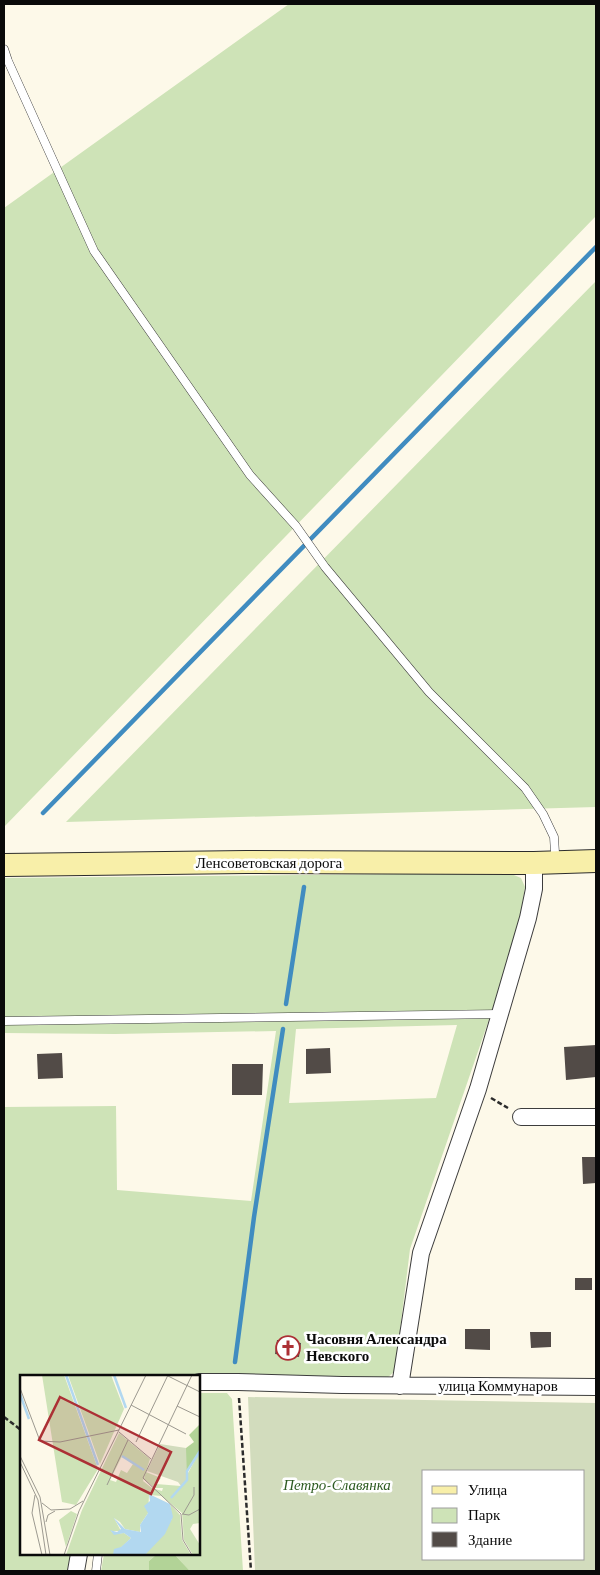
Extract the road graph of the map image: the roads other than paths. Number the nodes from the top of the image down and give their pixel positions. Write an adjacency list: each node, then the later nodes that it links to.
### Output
1 (4, 48): 2 (lane)
2 (555, 853)
3 (596, 861): 4 (street, Ленсоветовская дорога)
4 (534, 863): 5 (street, Ленсоветовская дорога); 6 (street)
5 (4, 865)
6 (500, 1014): 7 (lane); 11 (street)
7 (4, 1021)
8 (517, 1114): 9 (street)
9 (596, 1117)
10 (200, 1382): 11 (street, улица Коммунаров)
11 (400, 1386): 12 (street, улица Коммунаров)
12 (596, 1386)
13 (79, 1555): 15 (street)
14 (98, 1555): 16 (lane)
15 (76, 1571)
16 (96, 1571)

